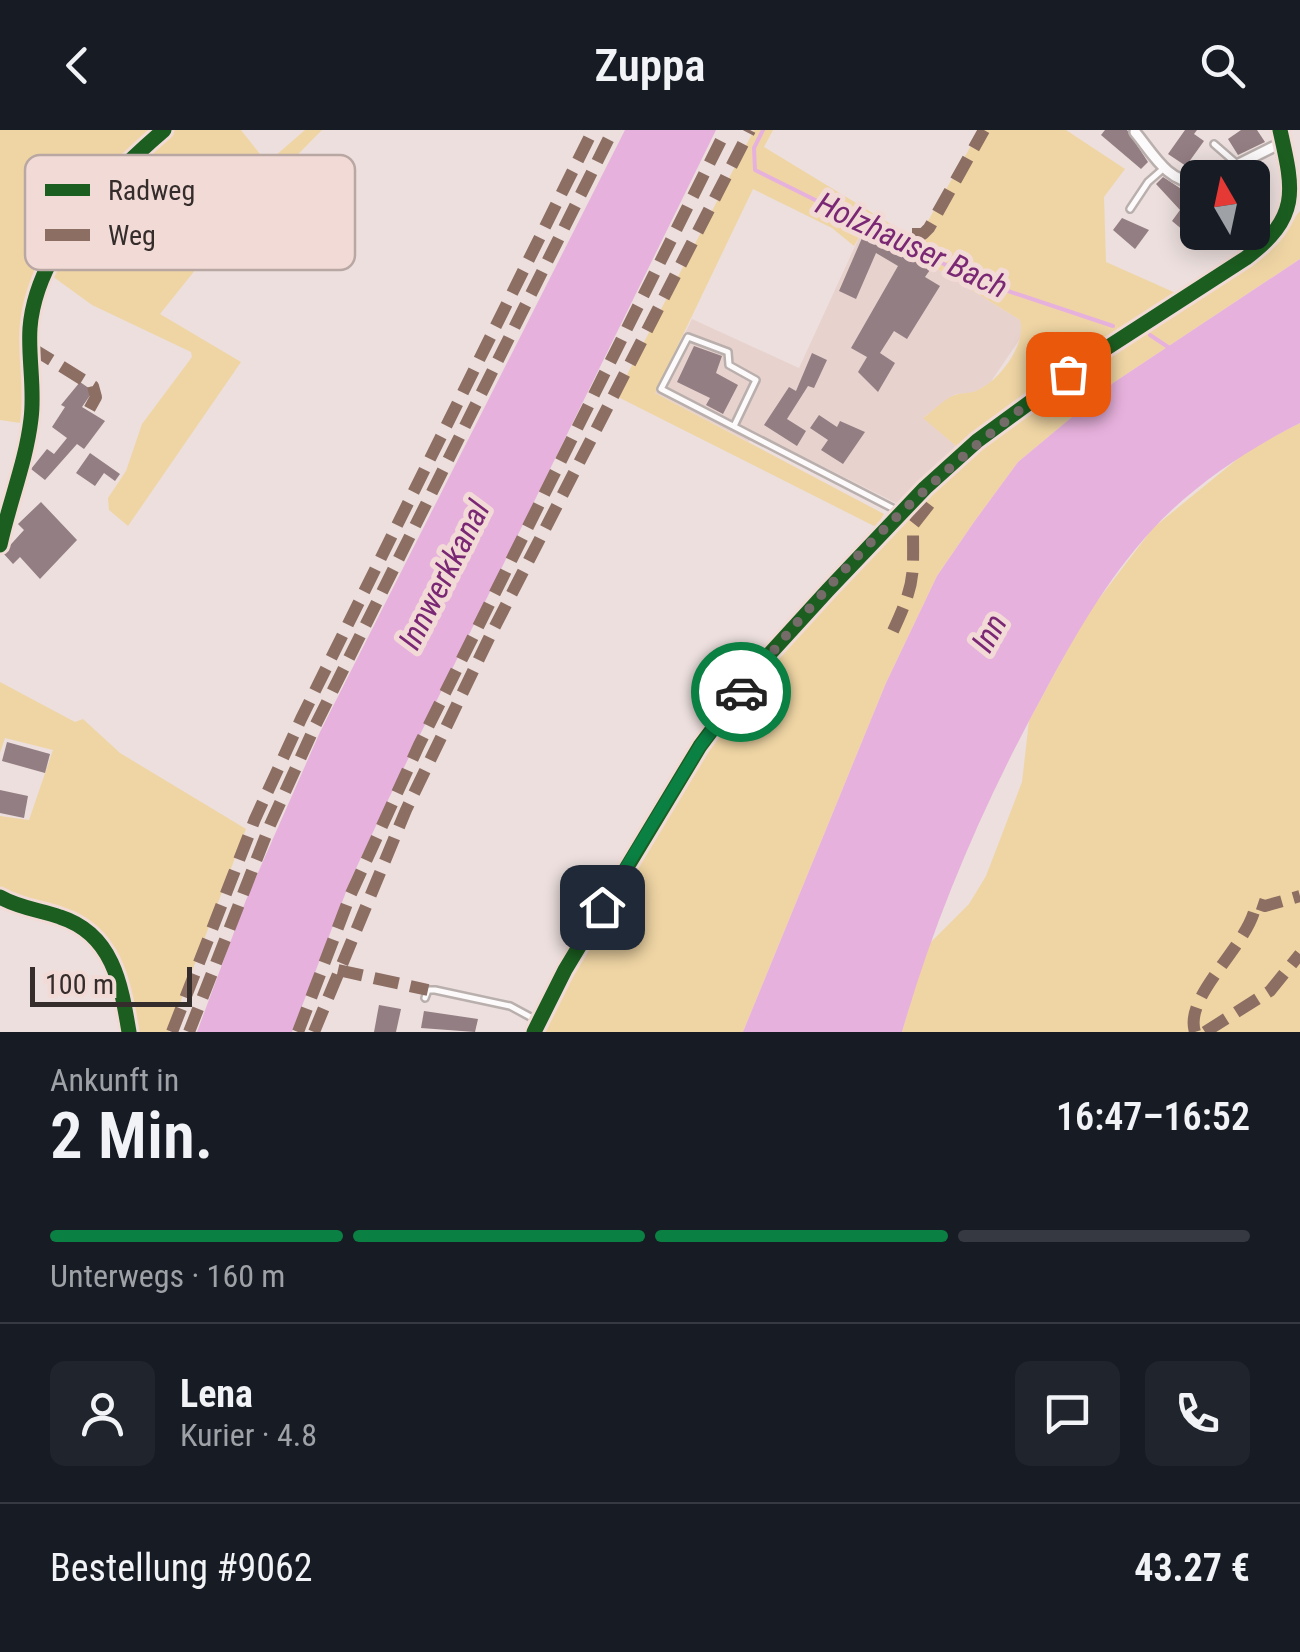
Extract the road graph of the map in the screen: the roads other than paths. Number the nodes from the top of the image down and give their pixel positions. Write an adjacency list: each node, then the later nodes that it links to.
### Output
1 (164, 130): 5 (street)
2 (1135, 132): 8 (street)
3 (1281, 136): 7 (street); 13 (street)
4 (1214, 144): 6 (lane)
5 (141, 155)
6 (1231, 160)
7 (1247, 160)
8 (1164, 168): 9 (street); 10 (lane)
9 (1180, 181)
10 (1130, 209)
11 (47, 270): 14 (street)
12 (734, 426): 12 (lane); 13 (lane)
13 (901, 512): 17 (street)
14 (0, 544)
15 (0, 897): 18 (street)
16 (425, 998): 17 (lane)
17 (536, 1027)
18 (129, 1032)

